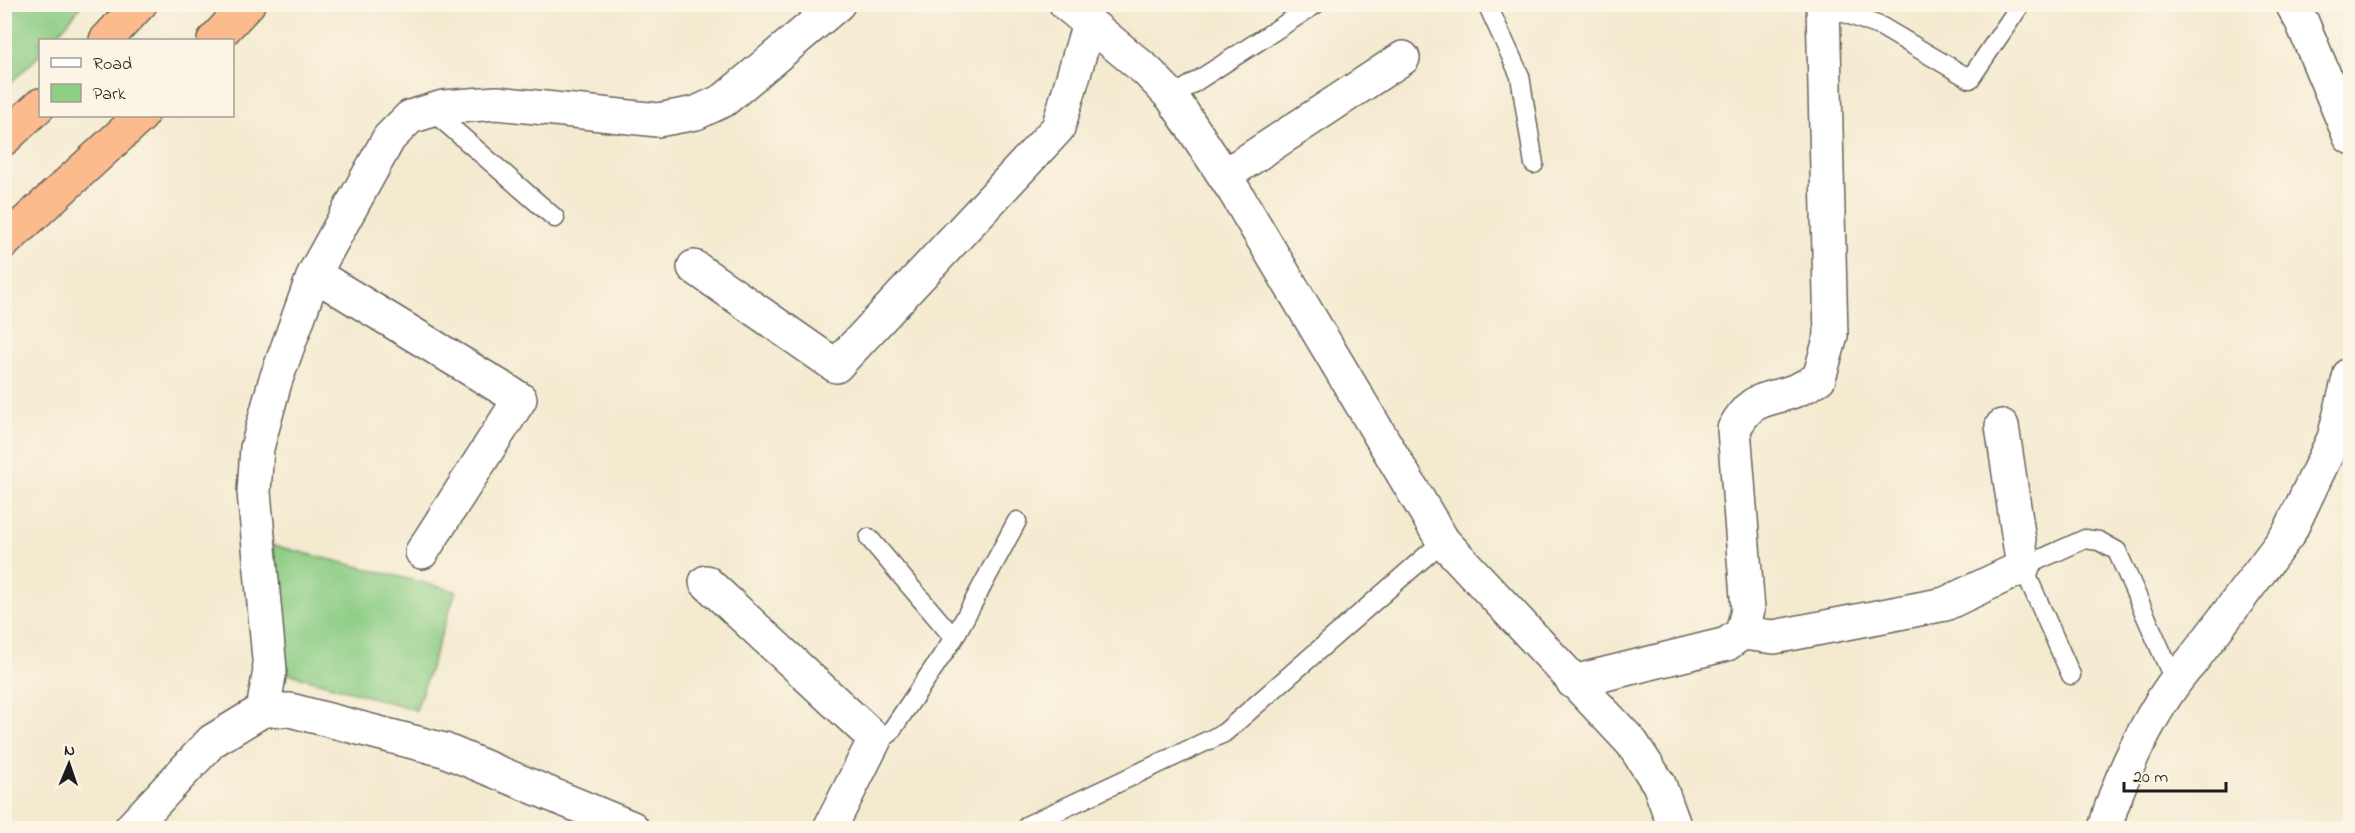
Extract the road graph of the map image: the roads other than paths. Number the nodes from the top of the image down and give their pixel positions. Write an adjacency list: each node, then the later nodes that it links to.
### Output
1 (140, 4): 10 (highway)
2 (248, 4): 11 (highway)
3 (838, 4): 15 (street)
4 (1316, 4): 13 (lane)
5 (1487, 4): 19 (lane)
6 (1823, 4): 7 (lane); 33 (street)
7 (2021, 4)
8 (2292, 4): 17 (street)
9 (1078, 14): 13 (street); 23 (street)
10 (107, 39)
11 (215, 39)
12 (1403, 58): 20 (street)
13 (1172, 97): 20 (street)
14 (39, 106): 18 (highway)
15 (431, 110): 21 (lane); 24 (street)
16 (140, 117): 22 (highway)
17 (2350, 137)
18 (4, 139)
19 (1534, 164)
20 (1224, 176): 29 (street)
21 (555, 218)
22 (4, 242)
23 (694, 267)
24 (314, 274): 30 (street); 38 (street)
25 (2350, 374): 36 (street)
26 (2002, 426): 31 (street)
27 (1017, 521): 34 (lane)
28 (869, 538): 34 (lane)
29 (1443, 541): 37 (street); 43 (lane)
30 (422, 552)
31 (2023, 567): 33 (street); 35 (lane); 36 (lane)
32 (706, 582): 39 (street)
33 (1742, 633): 37 (street)
34 (954, 638): 39 (lane)
35 (2071, 675)
36 (2174, 680): 45 (street)
37 (1573, 682): 44 (street)
38 (263, 710): 40 (street); 41 (street)
39 (875, 740): 42 (street)
40 (131, 828)
41 (632, 828)
42 (830, 828)
43 (1028, 828)
44 (1675, 828)
45 (2105, 828)

